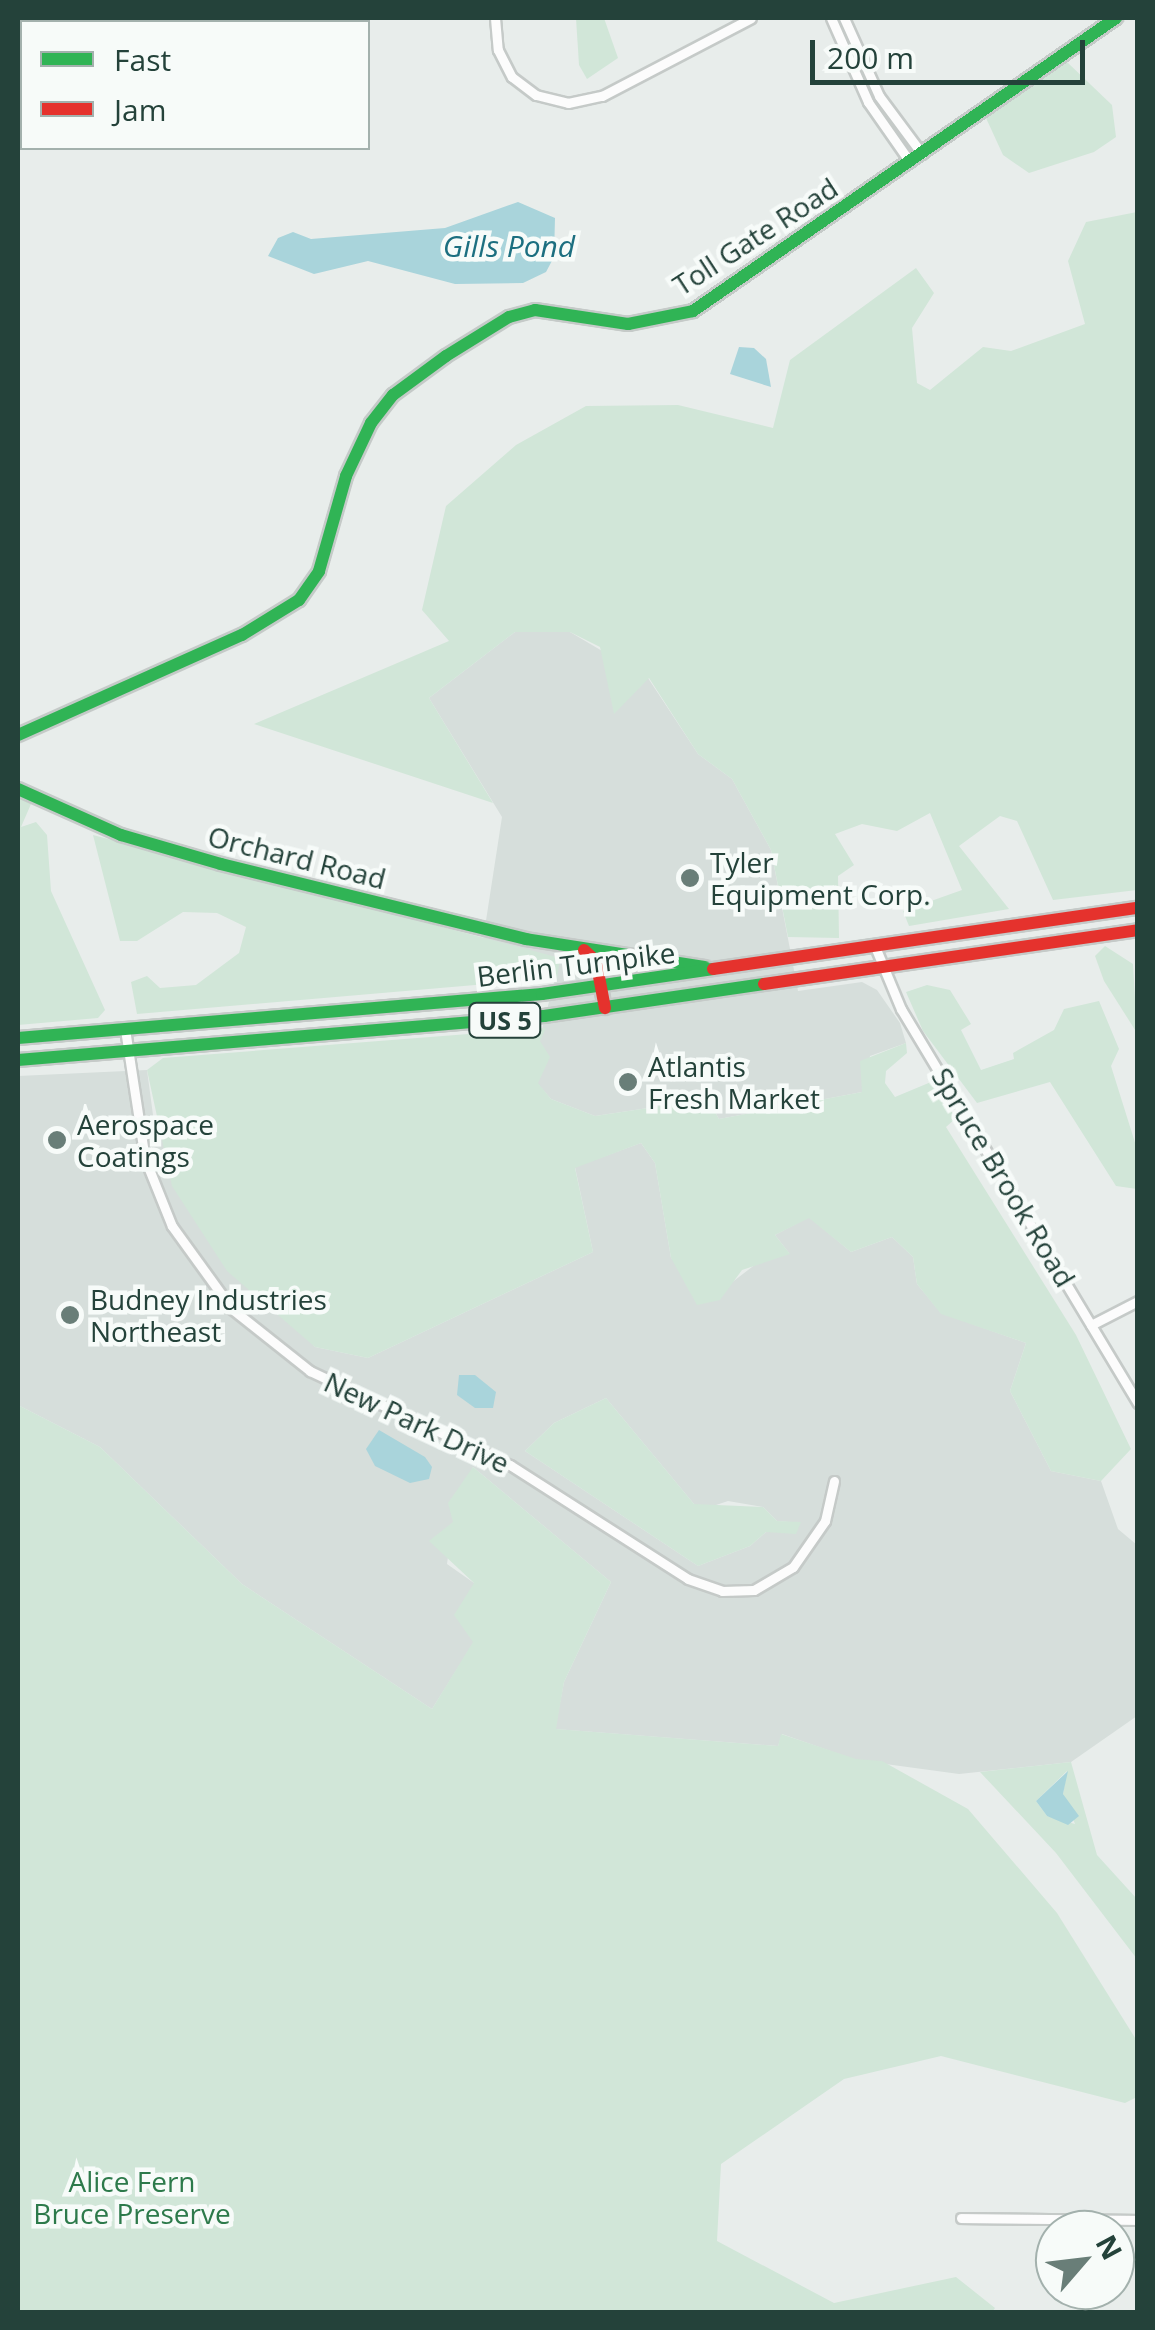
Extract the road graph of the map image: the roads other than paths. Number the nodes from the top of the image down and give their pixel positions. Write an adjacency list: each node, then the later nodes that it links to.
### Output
1 (495, 18): 2 (street)
2 (751, 18)
3 (830, 18): 7 (street)
4 (844, 18): 6 (street)
5 (1116, 18): 10 (main road, Toll Gate Road)
6 (854, 41): 7 (street); 8 (street)
7 (842, 46): 9 (street)
8 (896, 123): 9 (street); 10 (street)
9 (886, 129): 10 (street)
10 (916, 158): 11 (main road, Toll Gate Road)
11 (18, 735)
12 (18, 789): 15 (main road, Orchard Road)
13 (1138, 908): 16 (main road, Berlin Turnpike / US 5)
14 (1138, 930): 18 (main road, Berlin Turnpike / US 5)
15 (572, 947): 17 (main road, Orchard Road); 19 (main road)
16 (876, 949): 17 (main road, Berlin Turnpike / US 5); 18 (street, Spruce Brook Road)
17 (741, 969): 19 (main road, Berlin Turnpike / US 5)
18 (881, 970): 20 (main road, Berlin Turnpike / US 5); 26 (street, Spruce Brook Road)
19 (602, 987): 20 (main road); 21 (main road, Berlin Turnpike / US 5)
20 (605, 1008): 23 (main road, Berlin Turnpike / US 5)
21 (125, 1029): 22 (main road, Berlin Turnpike / US 5); 23 (street, New Park Drive)
22 (18, 1038)
23 (127, 1051): 24 (main road, Berlin Turnpike / US 5); 28 (street, New Park Drive)
24 (18, 1060)
25 (1138, 1301): 26 (street)
26 (1091, 1325): 27 (street, Spruce Brook Road)
27 (1138, 1404)
28 (834, 1481)
29 (961, 2218): 30 (street)
30 (1138, 2220)

